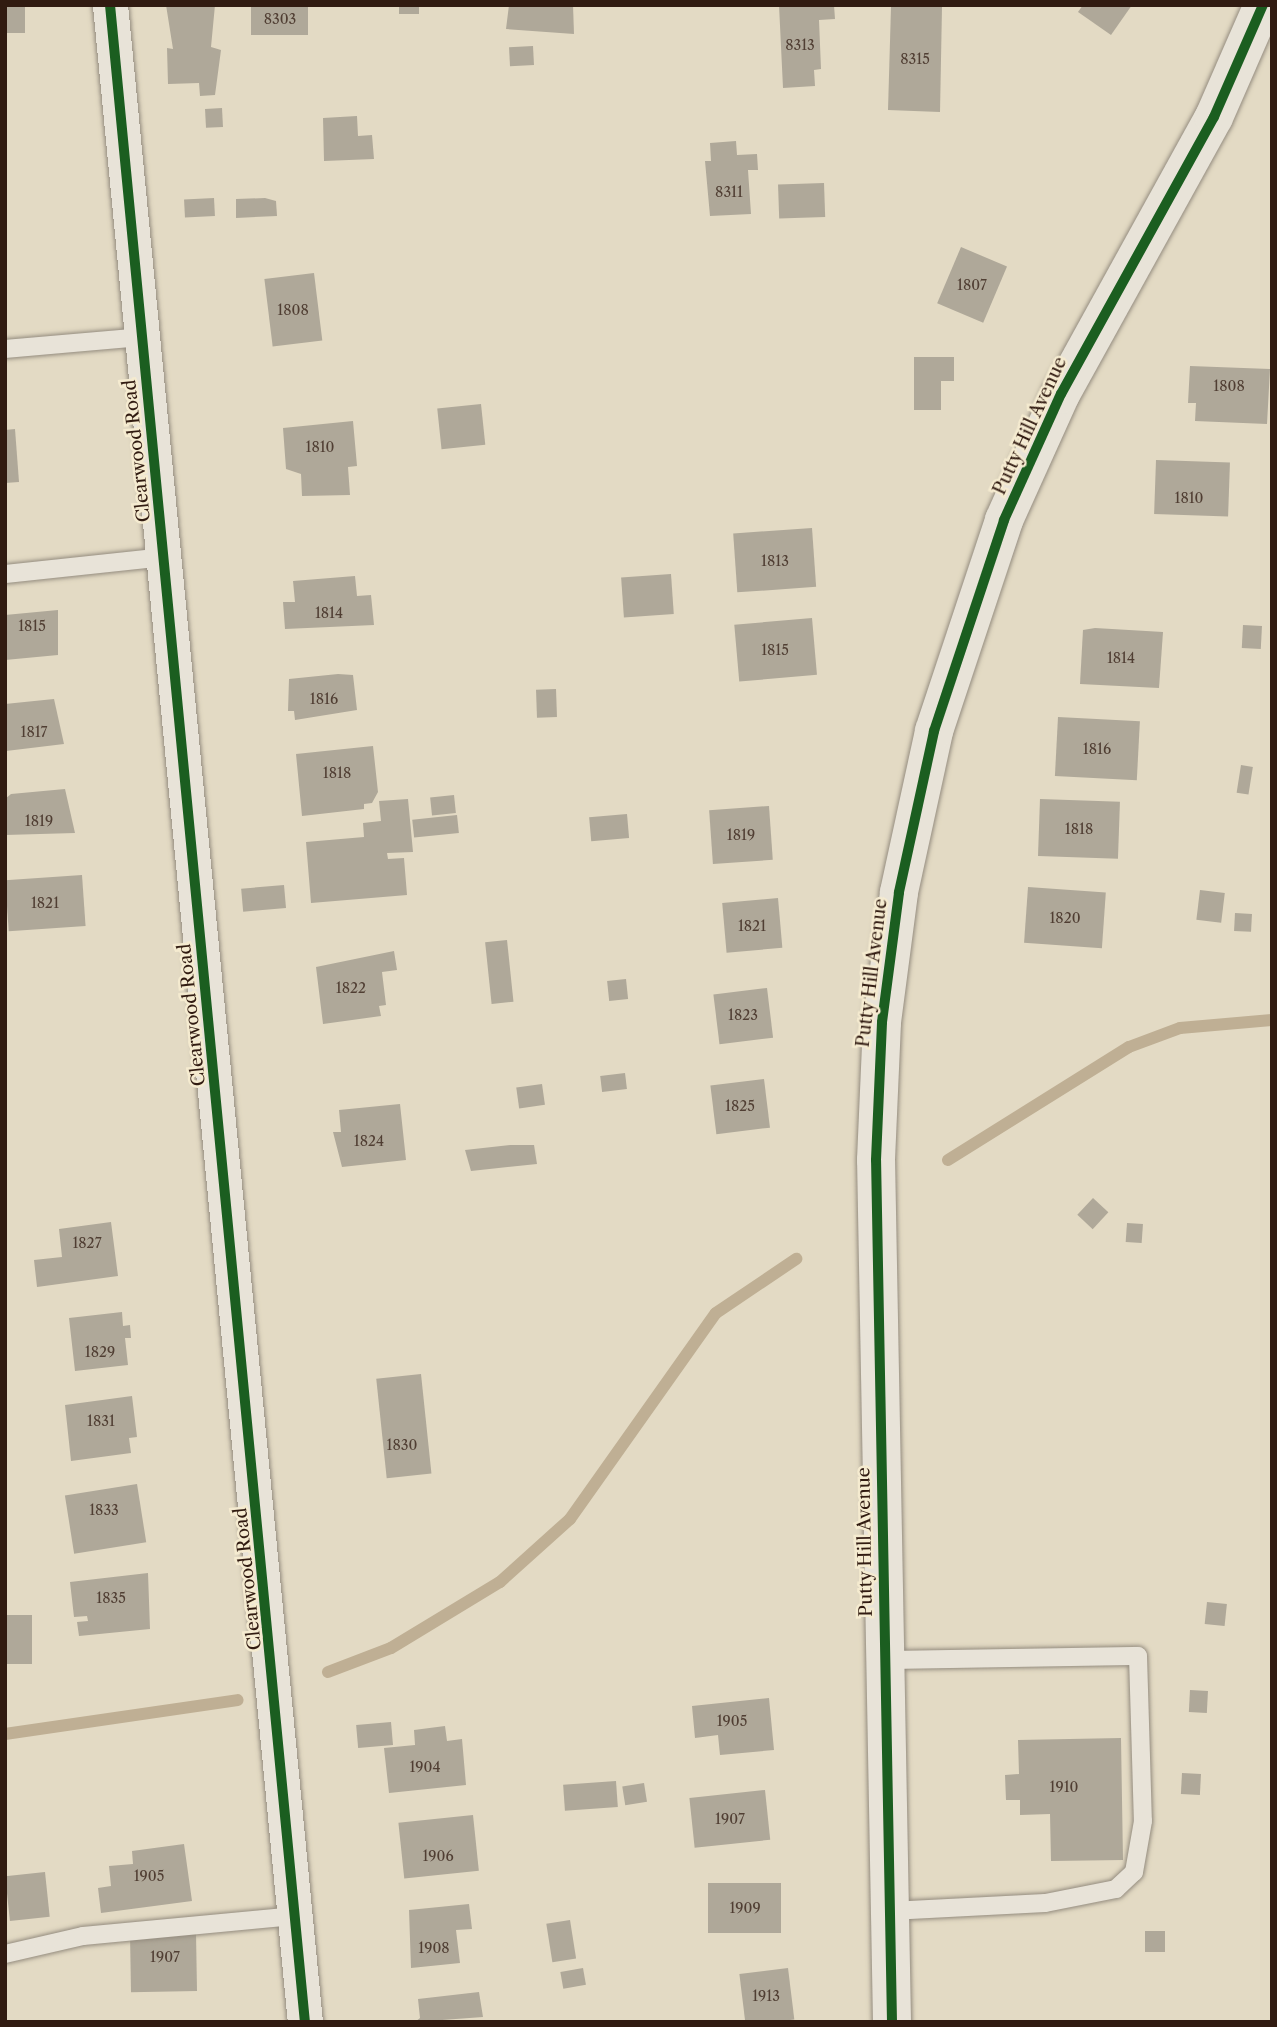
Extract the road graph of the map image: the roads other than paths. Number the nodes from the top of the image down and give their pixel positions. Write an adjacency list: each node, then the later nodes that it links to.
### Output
1 (110, 5): 3 (street, Clearwood Road)
2 (1263, 5): 7 (street, Putty Hill Avenue)
3 (143, 337): 4 (lane); 5 (street, Clearwood Road)
4 (5, 349)
5 (165, 556): 6 (lane); 9 (street, Clearwood Road)
6 (5, 574)
7 (884, 1660): 8 (street, Putty Hill Avenue); 8 (lane)
8 (890, 1911): 12 (street, Putty Hill Avenue)
9 (296, 1916): 10 (lane); 11 (street, Clearwood Road)
10 (5, 1954)
11 (305, 2022)
12 (892, 2022)

